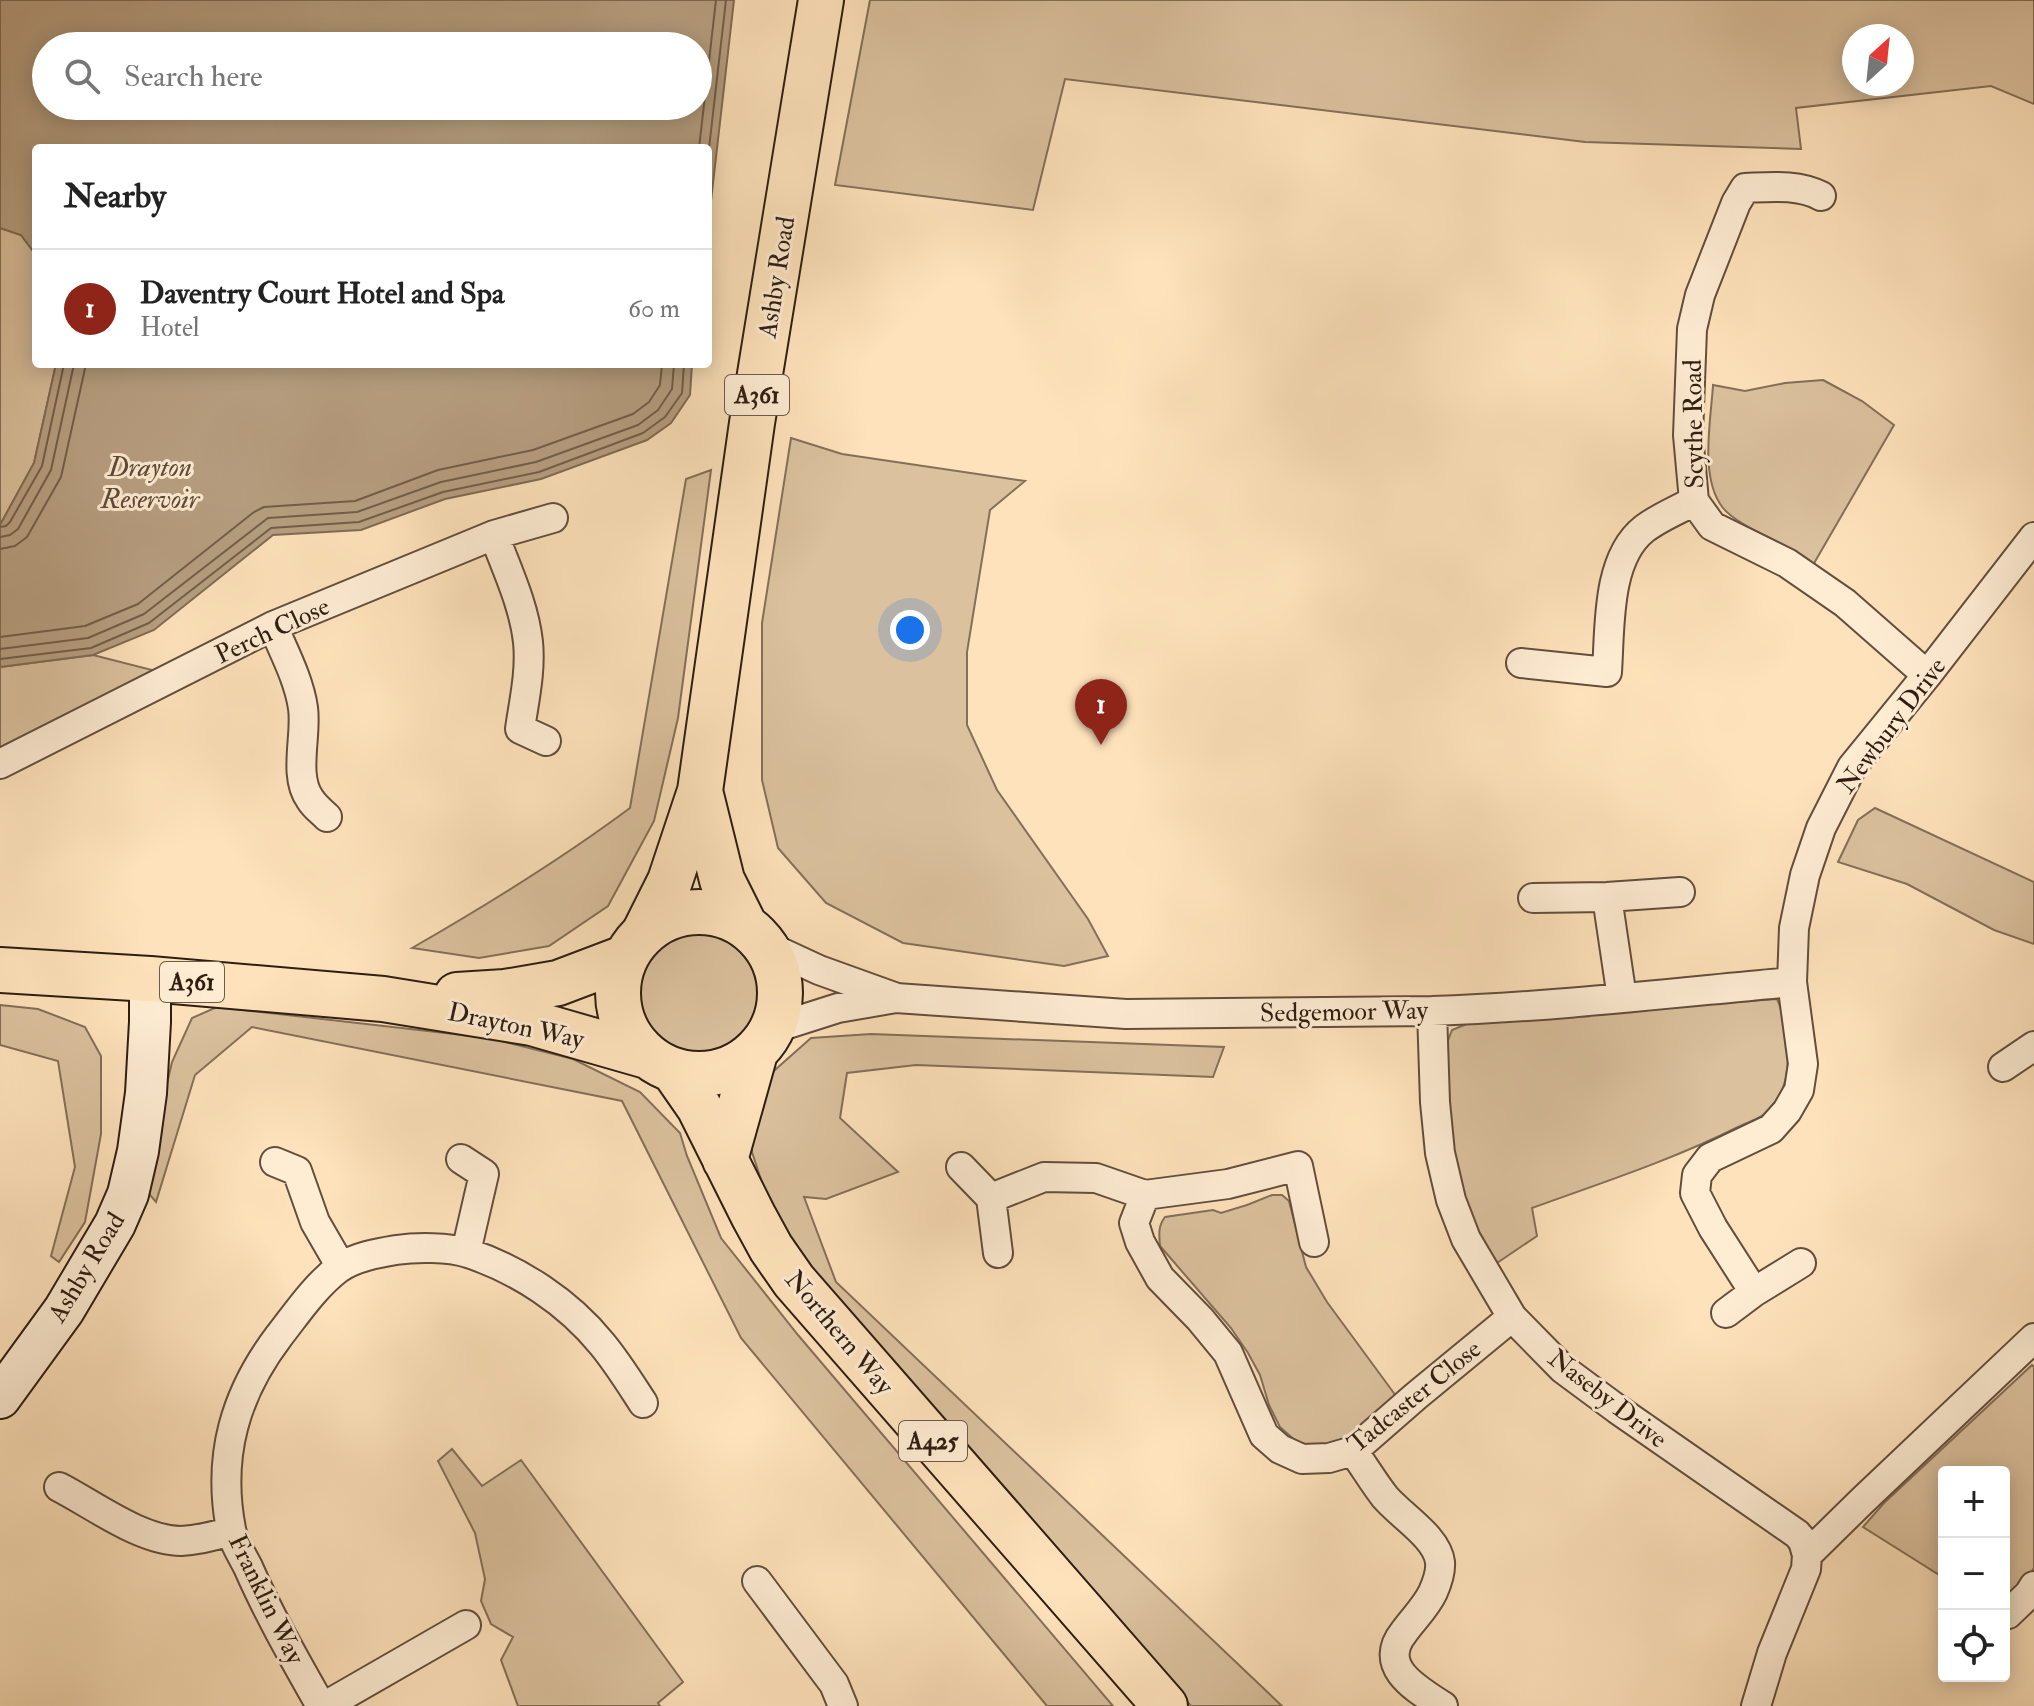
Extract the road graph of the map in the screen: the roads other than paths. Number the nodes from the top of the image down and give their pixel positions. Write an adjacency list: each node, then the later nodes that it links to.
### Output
1 (821, 0): 12 (main road, Ashby Road / A361)
2 (1821, 196): 3 (street, Scythe Road)
3 (1694, 501): 8 (street); 9 (street, Scythe Road)
4 (553, 518): 5 (street, Perch Close)
5 (494, 535): 7 (street, Perch Close); 10 (street)
6 (2034, 537): 9 (street, Newbury Drive)
7 (273, 626): 11 (street, Perch Close); 13 (street)
8 (1521, 663)
9 (1927, 675): 21 (street, Newbury Drive)
10 (546, 741)
11 (0, 764)
12 (700, 791): 17 (main road, Ashby Road / A361); 18 (main road, Ashby Road / A361)
13 (327, 817)
14 (1680, 892): 15 (street)
15 (1607, 897): 16 (street); 23 (street)
16 (1533, 898)
17 (754, 935): 18 (main road, A361); 22 (street, Sedgemoor Way); 26 (main road, A361)
18 (634, 945): 24 (main road, Drayton Way / A361); 28 (main road, A361)
19 (0, 970): 20 (main road, Drayton Way / A361)
20 (150, 979): 24 (main road, Drayton Way / A361); 45 (street, Ashby Road)
21 (1792, 982): 23 (street, Sedgemoor Way); 41 (street, Newbury Drive)
22 (896, 998): 25 (street, Sedgemoor Way); 26 (street, Sedgemoor Way)
23 (1622, 998): 25 (street, Sedgemoor Way)
24 (383, 999): 28 (main road, Drayton Way / A361)
25 (1432, 1011): 43 (street, Naseby Drive)
26 (763, 1041): 28 (main road, A361); 31 (main road)
27 (2034, 1046): 29 (street)
28 (660, 1064): 31 (main road, Northern Way / A425)
29 (2003, 1067)
30 (461, 1159): 37 (street)
31 (725, 1160): 57 (main road, Northern Way / A425)
32 (275, 1162): 40 (street)
33 (961, 1167): 35 (street)
34 (1145, 1195): 35 (street); 36 (street); 47 (street, Tadcaster Close)
35 (991, 1198): 38 (street)
36 (1314, 1242)
37 (466, 1252): 40 (street, Franklin Way); 46 (street, Franklin Way)
38 (998, 1253)
39 (1801, 1263): 41 (street)
40 (341, 1267): 49 (street, Franklin Way)
41 (1754, 1292): 42 (street)
42 (1726, 1313)
43 (1512, 1317): 47 (street, Tadcaster Close); 50 (street, Naseby Drive)
44 (2034, 1338): 50 (street)
45 (0, 1398)
46 (643, 1403)
47 (1353, 1451): 58 (street)
48 (59, 1487): 49 (street)
49 (231, 1531): 55 (street, Franklin Way)
50 (1807, 1555): 59 (street)
51 (757, 1581): 56 (street)
52 (2034, 1586): 53 (street)
53 (2010, 1612)
54 (466, 1625): 55 (street)
55 (323, 1706)
56 (843, 1706)
57 (1165, 1706)
58 (1443, 1706)
59 (1756, 1706)

